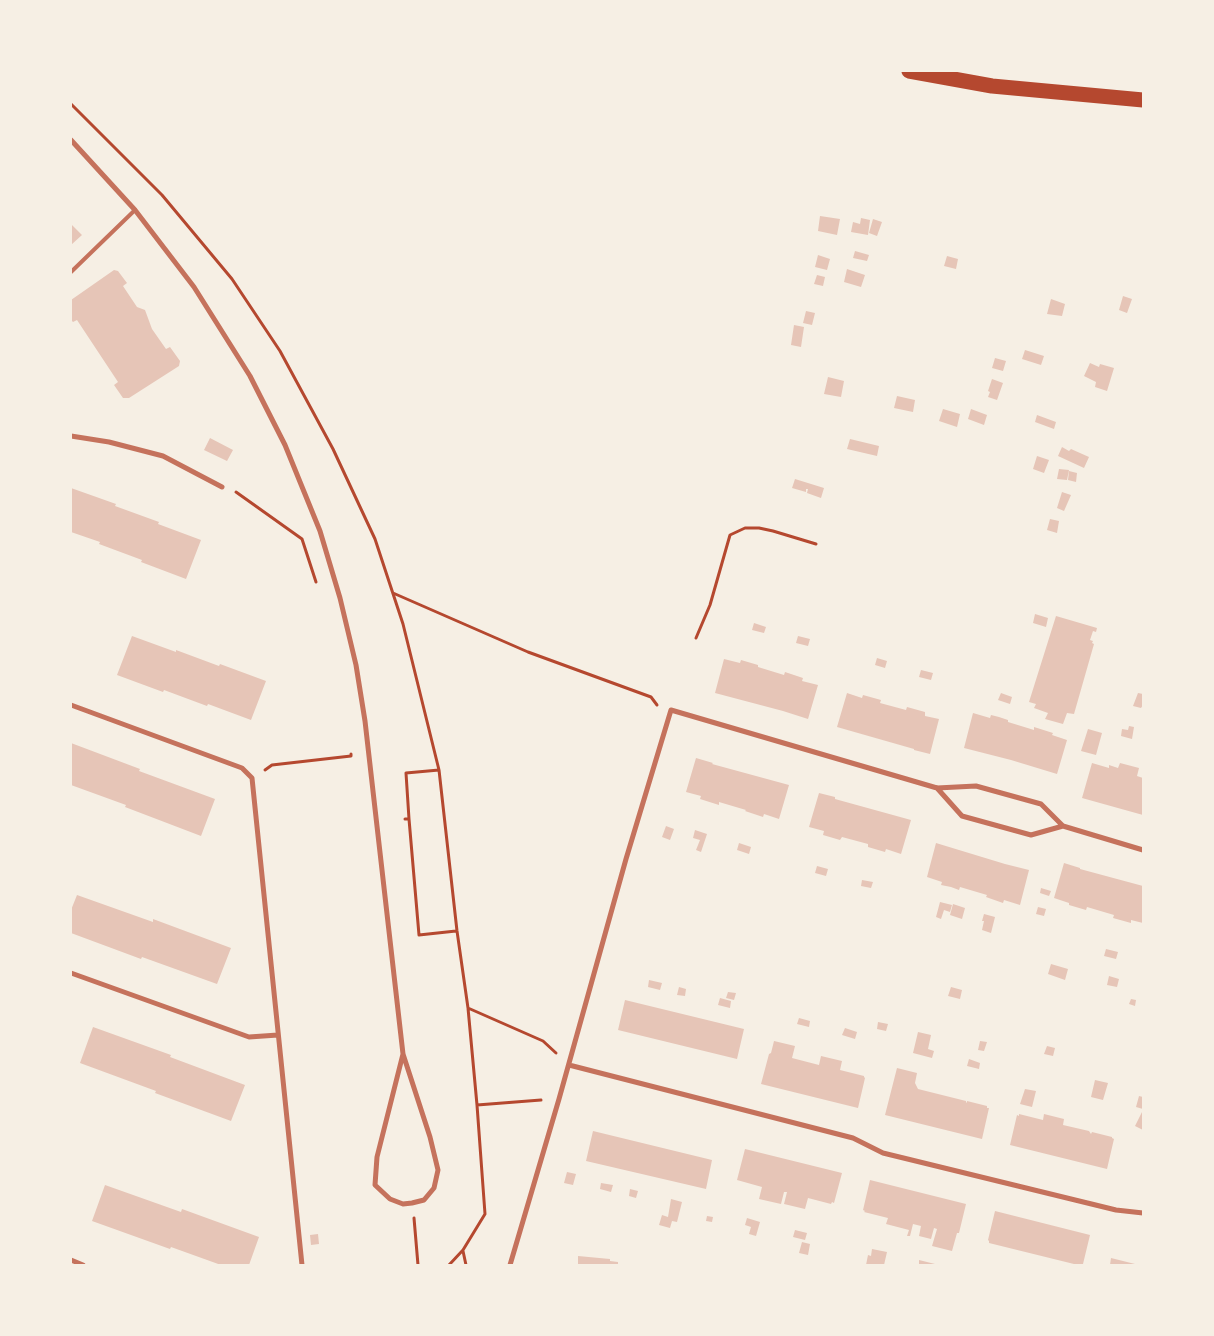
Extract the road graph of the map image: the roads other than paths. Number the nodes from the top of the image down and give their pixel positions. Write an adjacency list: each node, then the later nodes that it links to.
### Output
1 (909, 71): 2 (highway)
2 (1143, 100)
3 (71, 140): 4 (street)
4 (135, 210): 5 (lane); 14 (street)
5 (71, 272)
6 (71, 436): 7 (street)
7 (222, 487)
8 (71, 705): 13 (street)
9 (937, 788): 10 (street); 10 (street); 15 (street)
10 (1063, 826): 11 (street)
11 (1143, 850)
12 (71, 974): 13 (street)
13 (278, 1035): 19 (street)
14 (403, 1054): 14 (street)
15 (569, 1065): 16 (street); 20 (street)
16 (1143, 1212)
17 (71, 1260): 18 (street)
18 (84, 1265)
19 (302, 1265)
20 (510, 1265)

